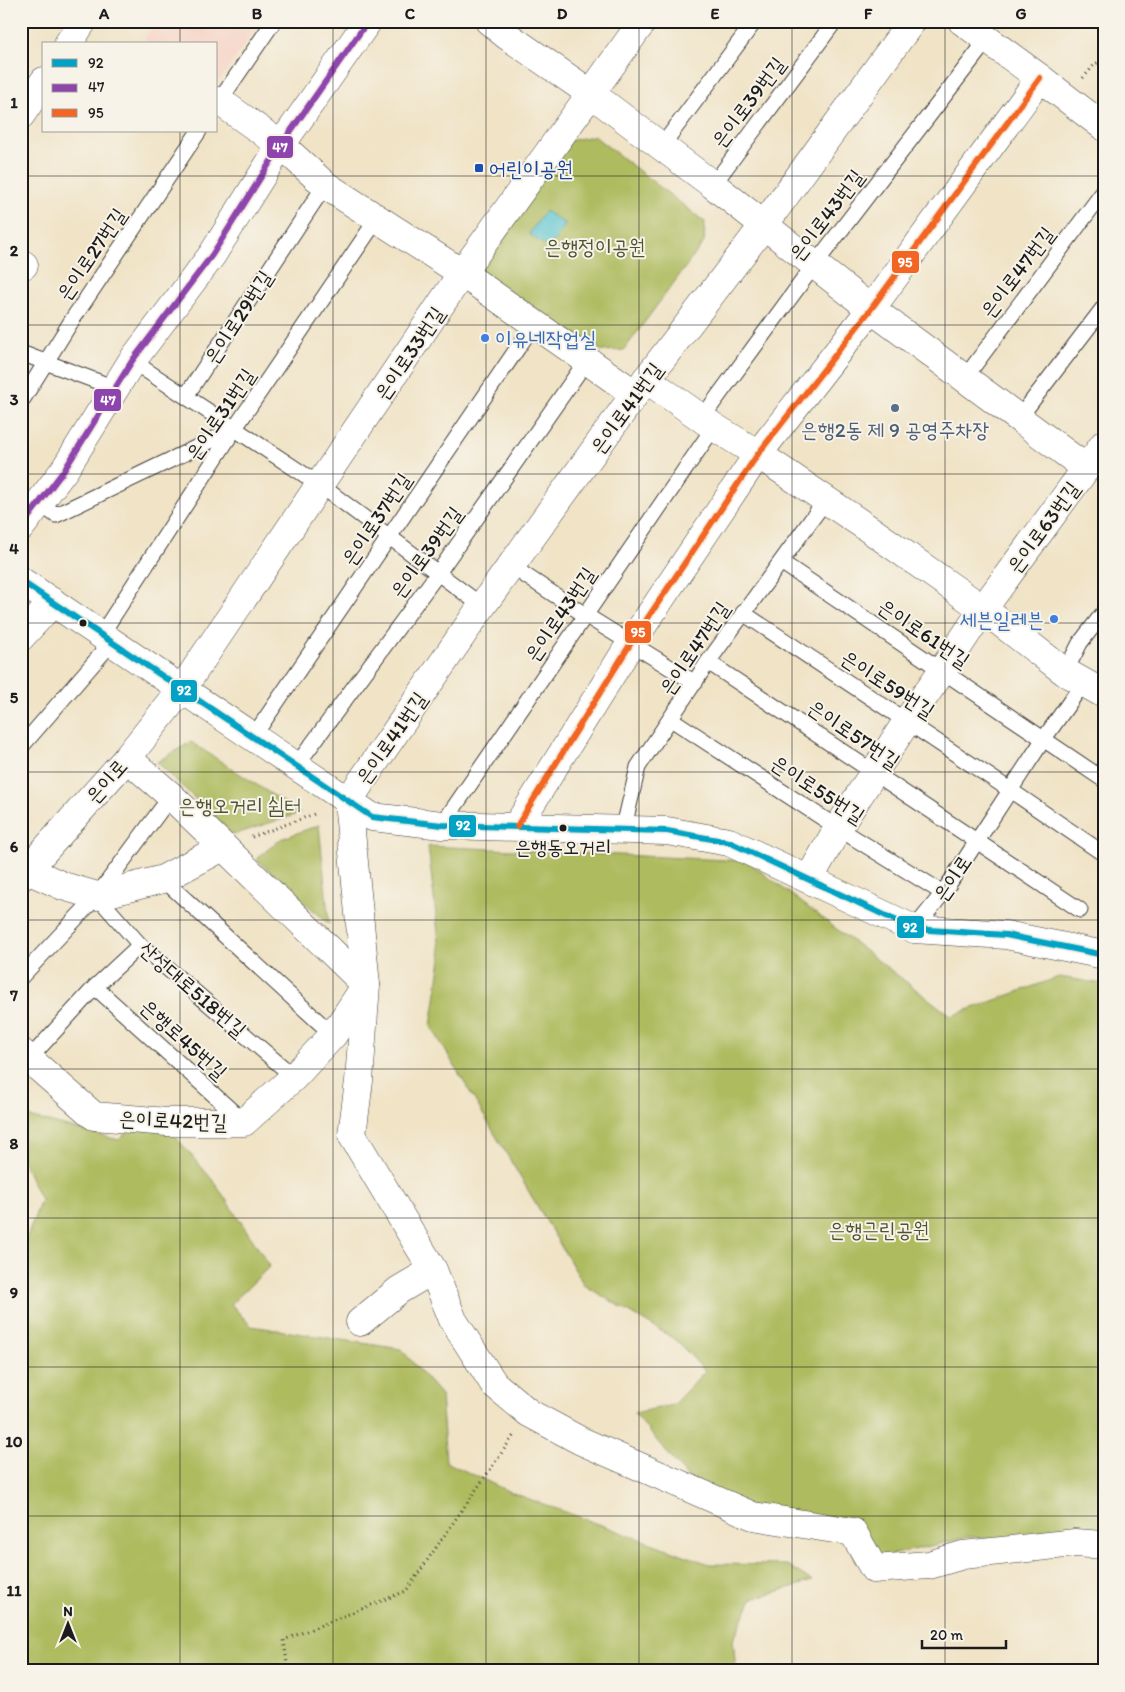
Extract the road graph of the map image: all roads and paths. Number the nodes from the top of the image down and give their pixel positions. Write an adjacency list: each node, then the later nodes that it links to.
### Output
1 (83, 21): 11 (street)
2 (274, 21): 17 (lane)
3 (368, 21): 21 (street)
4 (643, 21): 16 (street, 은이로33번길)
5 (755, 21): 22 (lane)
6 (835, 21): 24 (lane, 은이로39번길)
7 (912, 21): 27 (street, 은이로41번길)
8 (962, 21): 10 (street)
9 (504, 26): 16 (street)
10 (987, 40): 14 (street); 28 (lane, 은이로43번길)
11 (69, 42)
12 (1104, 60): 13 (path)
13 (1095, 64)
14 (1040, 78): 19 (street); 31 (street)
15 (42, 84): 18 (street)
16 (590, 93): 22 (street); 29 (street, 은이로33번길)
17 (218, 103): 21 (street)
18 (21, 115)
19 (1104, 127)
20 (198, 132): 36 (lane, 은이로27번길)
21 (281, 145): 23 (street); 35 (street)
22 (661, 147): 24 (street)
23 (325, 185): 26 (street); 40 (lane, 은이로29번길)
24 (713, 185): 27 (street)
25 (1104, 191): 37 (lane, 은이로47번길)
26 (377, 219): 29 (street); 44 (lane, 은이로31번길)
27 (764, 225): 28 (street); 38 (street, 은이로41번길)
28 (815, 264): 31 (street); 43 (lane, 은이로43번길)
29 (462, 273): 32 (street); 48 (street, 은이로33번길)
30 (1104, 307): 42 (lane)
31 (871, 309): 37 (street); 46 (street)
32 (534, 324): 34 (street); 52 (lane, 은이로37번길)
33 (21, 353): 36 (lane)
34 (587, 360): 38 (street); 55 (lane, 은이로39번길)
35 (132, 361): 39 (street); 40 (lane)
36 (45, 362): 39 (lane); 41 (lane, 은이로27번길)
37 (964, 379): 42 (street)
38 (641, 386): 43 (street); 54 (street, 은이로41번길)
39 (115, 388): 50 (street)
40 (186, 396): 44 (lane)
41 (21, 402)
42 (1019, 418): 47 (street)
43 (708, 423): 46 (street); 62 (lane, 은이로43번길)
44 (235, 428): 48 (lane); 50 (lane); 64 (lane, 은이로31번길)
45 (1104, 444): 47 (street, 은이로63번길)
46 (758, 454): 49 (street); 65 (street)
47 (1086, 468): 59 (street, 은이로63번길)
48 (320, 485): 52 (lane); 70 (street, 은이로33번길)
49 (825, 501): 53 (lane, 은이로47번길); 59 (street)
50 (39, 503): 51 (street)
51 (21, 527)
52 (390, 536): 55 (lane); 73 (lane, 은이로37번길)
53 (781, 562): 61 (lane, 은이로47번길); 67 (lane, 은이로61번길)
54 (511, 566): 58 (street, 은이로41번길); 62 (lane)
55 (438, 573): 58 (lane); 77 (lane, 은이로39번길)
56 (21, 581): 57 (street)
57 (53, 602): 63 (street); 64 (street)
58 (482, 606): 82 (street, 은이로41번길)
59 (983, 609): 67 (street, 은이로63번길); 69 (street)
60 (1104, 612): 69 (lane)
61 (743, 613): 66 (lane, 은이로47번길); 72 (lane, 은이로59번길)
62 (585, 615): 65 (lane); 83 (lane, 은이로43번길)
63 (21, 637)
64 (107, 639): 70 (street); 75 (lane)
65 (631, 643): 68 (lane); 84 (street)
66 (708, 662): 68 (lane, 은이로47번길); 78 (lane, 은이로57번길)
67 (942, 671): 72 (street, 은이로63번길); 74 (lane, 은이로61번길)
68 (695, 683): 71 (lane, 은이로47번길)
69 (1084, 683): 74 (lane, 은이로)
70 (182, 689): 73 (street); 76 (street, 은이로)
71 (671, 719): 85 (lane, 은이로55번길); 86 (lane, 은이로47번길)
72 (907, 721): 78 (street, 은이로63번길); 80 (lane, 은이로59번길)
73 (253, 738): 77 (street)
74 (1043, 740): 79 (lane, 은이로61번길); 80 (lane, 은이로)
75 (21, 747)
76 (127, 758): 81 (street); 90 (street, 은이로)
77 (296, 766): 82 (street)
78 (874, 773): 85 (street, 은이로63번길); 87 (lane, 은이로57번길)
79 (1104, 780)
80 (1010, 790): 87 (lane, 은이로); 89 (lane, 은이로59번길)
81 (171, 796): 88 (street); 94 (lane)
82 (348, 801): 83 (street); 88 (path); 100 (street)
83 (442, 825): 84 (street)
84 (518, 826): 86 (street)
85 (838, 828): 92 (street, 은이로63번길); 93 (lane, 은이로55번길)
86 (623, 831): 92 (street)
87 (977, 840): 93 (lane, 은이로); 95 (lane, 은이로)
88 (223, 847): 91 (street); 100 (street)
89 (1104, 854)
90 (23, 871): 94 (street)
91 (163, 879): 94 (street); 102 (lane)
92 (809, 879): 96 (street)
93 (944, 893): 96 (lane, 은이로)
94 (97, 896): 97 (lane, 산성대로518번길); 99 (lane)
95 (1080, 910)
96 (914, 929): 98 (street)
97 (140, 945): 101 (lane); 104 (lane, 산성대로518번길)
98 (1104, 955)
99 (21, 977)
100 (366, 985): 102 (street, 은이로42번길); 106 (street)
101 (95, 987): 103 (lane); 105 (lane, 은행로45번길)
102 (333, 1035): 104 (street, 은이로42번길)
103 (25, 1055): 105 (street, 은이로42번길)
104 (294, 1077): 105 (street, 은이로42번길)
105 (244, 1122)
106 (433, 1270): 107 (street); 108 (street)
107 (360, 1322)
108 (529, 1413): 109 (street); 110 (path)
109 (1104, 1545)
110 (288, 1671)

